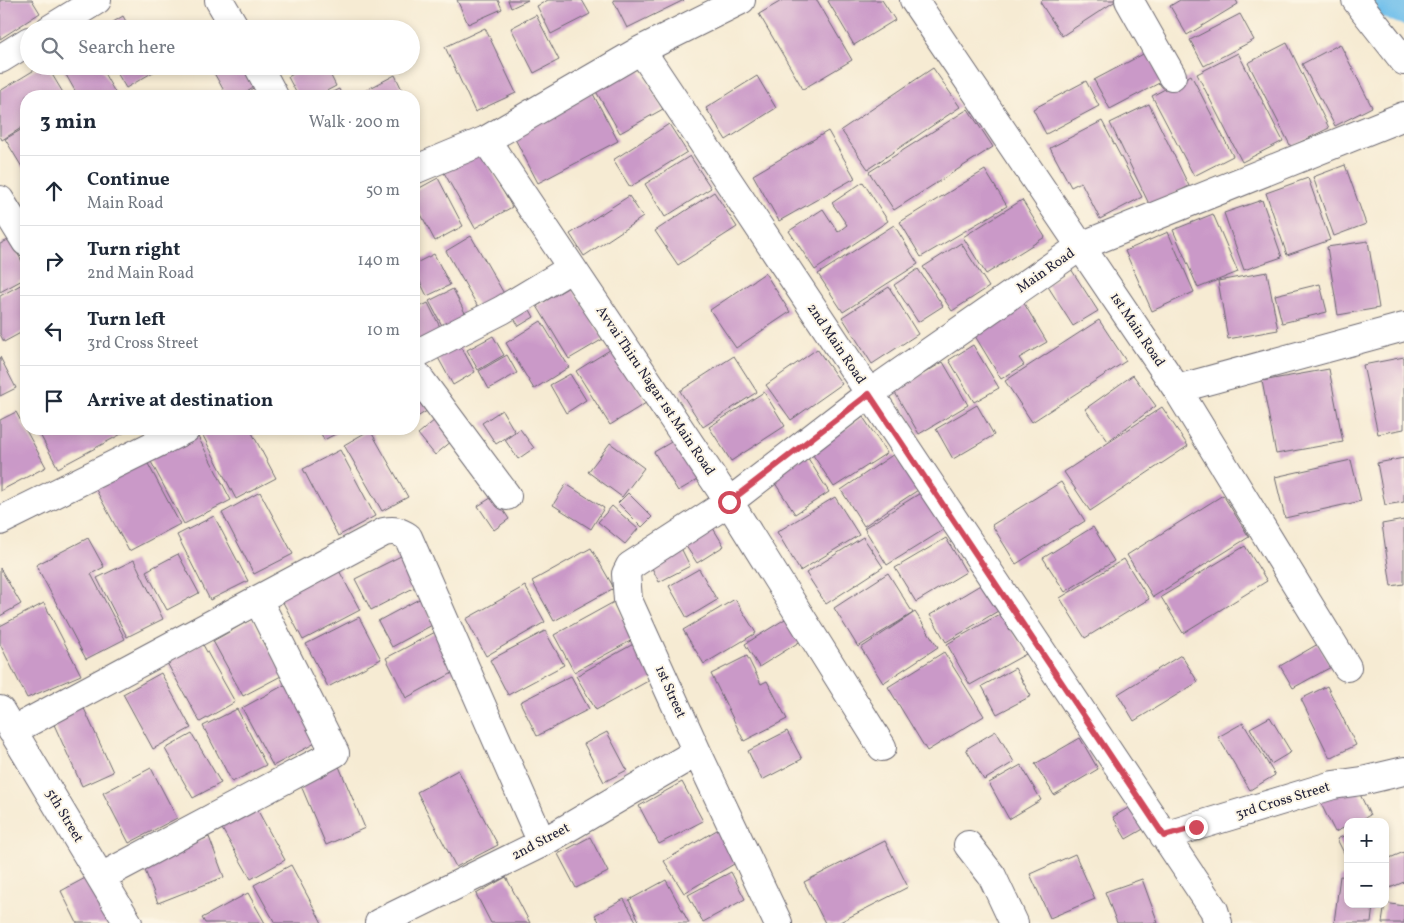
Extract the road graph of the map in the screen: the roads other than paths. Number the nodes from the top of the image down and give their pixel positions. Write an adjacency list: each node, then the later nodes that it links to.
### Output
1 (98, 0): 7 (street)
2 (219, 0): 8 (street)
3 (741, 0): 10 (street)
4 (914, 0): 21 (street, 1st Main Road)
5 (1129, 0): 14 (street)
6 (1356, 0): 12 (street)
7 (65, 20)
8 (231, 20)
9 (20, 46): 11 (street)
10 (642, 50): 17 (street); 27 (street, 2nd Main Road)
11 (0, 58)
12 (1404, 61)
13 (263, 75): 15 (street)
14 (1172, 76)
15 (271, 90)
16 (1404, 116): 21 (street, Main Road)
17 (486, 140): 18 (street); 22 (street, Avvai Thiru Nagar 1st Main Road)
18 (420, 168)
19 (0, 200): 20 (street)
20 (20, 232)
21 (1081, 246): 26 (street, 1st Main Road); 27 (street, Main Road)
22 (572, 268): 24 (street); 30 (street, Avvai Thiru Nagar 1st Main Road)
23 (1404, 327): 26 (street)
24 (420, 352)
25 (420, 380): 29 (street)
26 (1177, 389): 33 (street, 1st Main Road)
27 (869, 394): 30 (street, Main Road); 38 (street, 2nd Main Road)
28 (148, 437): 31 (street)
29 (508, 496)
30 (729, 502): 35 (street, Avvai Thiru Nagar 1st Main Road); 36 (street, 1st Street)
31 (0, 521)
32 (258, 600): 34 (street); 39 (street); 41 (street)
33 (1347, 667)
34 (6, 720): 41 (street, 5th Street)
35 (882, 746)
36 (697, 752): 39 (street, 2nd Street); 44 (street, 1st Street)
37 (1404, 771): 38 (street, 3rd Cross Street)
38 (1164, 836): 46 (street, 2nd Main Road)
39 (542, 843): 43 (street, 2nd Street)
40 (968, 845): 45 (street)
41 (101, 877): 42 (street, 5th Street)
42 (128, 923)
43 (379, 923)
44 (778, 923)
45 (1014, 923)
46 (1218, 923)

